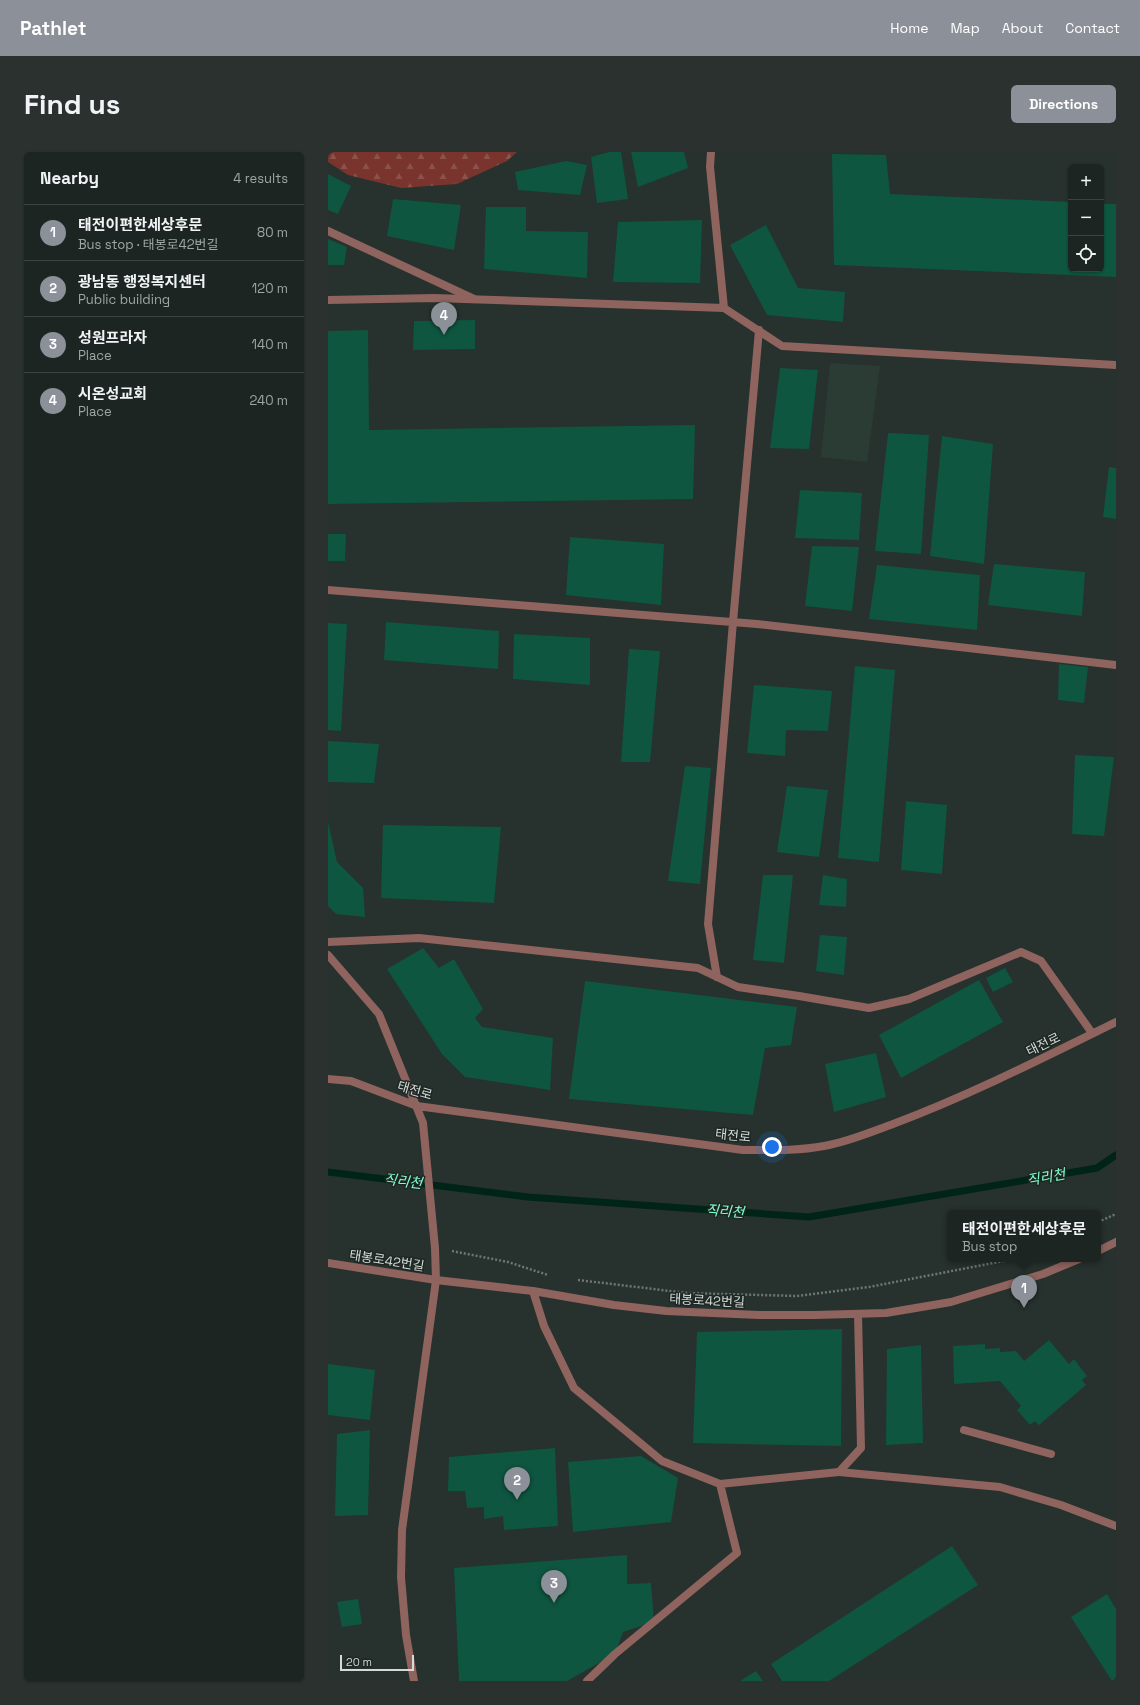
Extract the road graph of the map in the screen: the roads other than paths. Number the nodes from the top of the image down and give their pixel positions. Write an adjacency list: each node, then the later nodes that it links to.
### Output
1 (711, 152): 5 (street)
2 (328, 231): 3 (street)
3 (475, 299): 4 (street); 5 (street)
4 (328, 300)
5 (724, 308): 6 (street)
6 (759, 330): 7 (street); 9 (street)
7 (1116, 365)
8 (328, 590): 9 (street)
9 (733, 622): 10 (street); 13 (street)
10 (1116, 664)
11 (328, 942): 13 (street)
12 (328, 955): 17 (street)
13 (716, 977): 15 (street)
14 (1116, 1022): 15 (street, 태전로)
15 (1092, 1034): 17 (street, 태전로)
16 (328, 1079): 17 (street, 태전로)
17 (417, 1106): 22 (street)
18 (1116, 1242): 19 (street)
19 (1101, 1250)
20 (1072, 1262): 24 (street, 태봉로42번길)
21 (328, 1263): 22 (street, 태봉로42번길)
22 (436, 1280): 23 (street, 태봉로42번길); 30 (street)
23 (534, 1291): 24 (street, 태봉로42번길); 28 (street)
24 (858, 1314): 27 (street)
25 (964, 1430): 26 (street)
26 (1051, 1454)
27 (839, 1472): 28 (street); 29 (street)
28 (720, 1484): 31 (street)
29 (1116, 1526)
30 (414, 1681)
31 (587, 1681)

